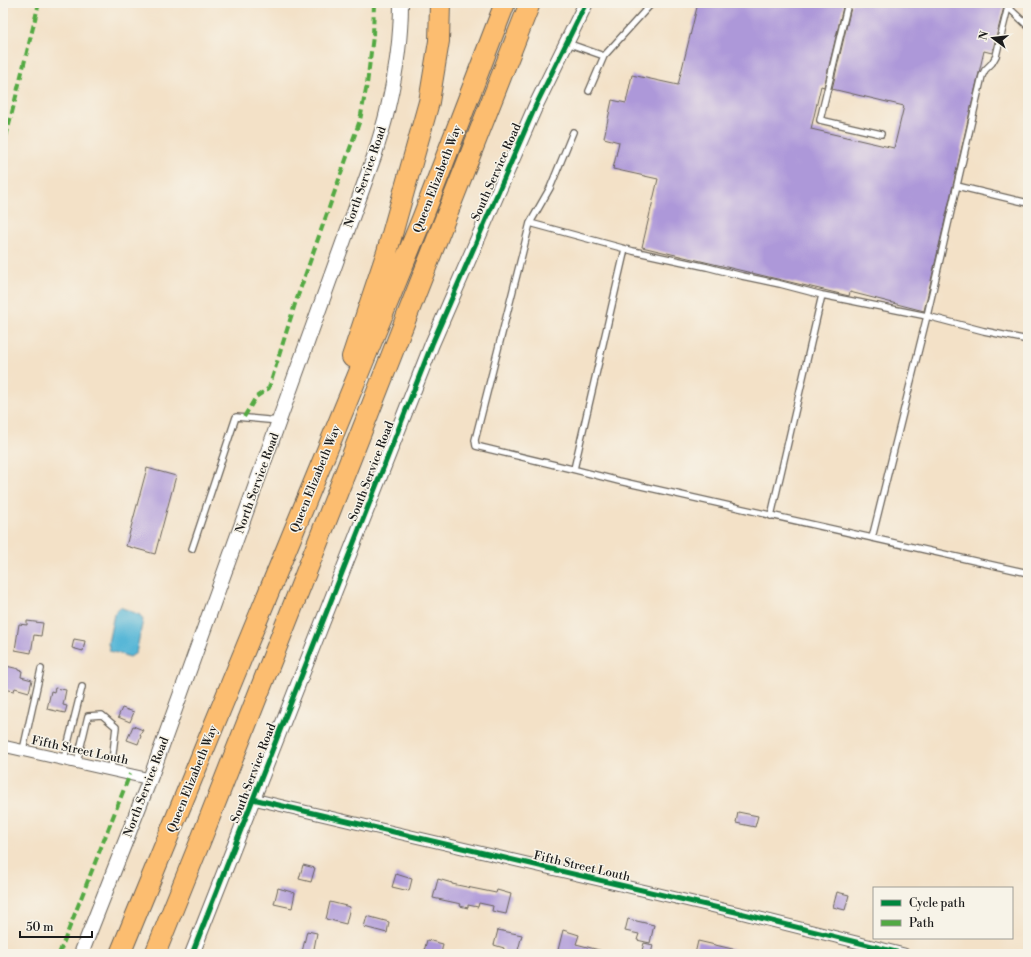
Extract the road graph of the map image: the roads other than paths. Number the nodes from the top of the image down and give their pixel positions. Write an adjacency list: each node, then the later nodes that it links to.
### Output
1 (401, 3): 22 (street, North Service Road)
2 (440, 3): 25 (highway)
3 (505, 3): 25 (highway, Queen Elizabeth Way)
4 (530, 3): 40 (highway, Queen Elizabeth Way)
5 (586, 3): 10 (street, South Service Road)
6 (652, 3): 11 (lane)
7 (848, 3): 14 (lane)
8 (1008, 5): 9 (lane); 15 (lane)
9 (1028, 26)
10 (566, 43): 11 (lane); 37 (street, South Service Road)
11 (604, 56): 12 (lane)
12 (589, 91)
13 (573, 132): 17 (lane)
14 (881, 134)
15 (957, 186): 16 (lane); 20 (lane)
16 (1028, 203)
17 (530, 223): 18 (lane); 23 (lane)
18 (625, 249): 19 (lane); 23 (lane)
19 (822, 295): 20 (lane); 24 (lane)
20 (927, 316): 21 (lane); 26 (lane)
21 (1028, 340)
22 (279, 421): 27 (lane); 36 (street, North Service Road)
23 (574, 469): 24 (lane)
24 (771, 516): 26 (lane)
25 (292, 535): 39 (highway, Queen Elizabeth Way)
26 (872, 538): 28 (lane)
27 (192, 549)
28 (1028, 573)
29 (41, 669): 32 (lane)
30 (82, 687): 33 (lane)
31 (3, 746): 32 (street, Fifth Street Louth)
32 (23, 750): 33 (street, Fifth Street Louth)
33 (64, 759): 34 (street, Fifth Street Louth)
34 (76, 762): 35 (street, Fifth Street Louth); 35 (lane)
35 (111, 770): 36 (street, Fifth Street Louth)
36 (150, 778): 38 (street, North Service Road)
37 (254, 799): 41 (street, South Service Road); 42 (street, Fifth Street Louth)
38 (81, 954)
39 (120, 954)
40 (155, 954)
41 (192, 954)
42 (904, 954)

